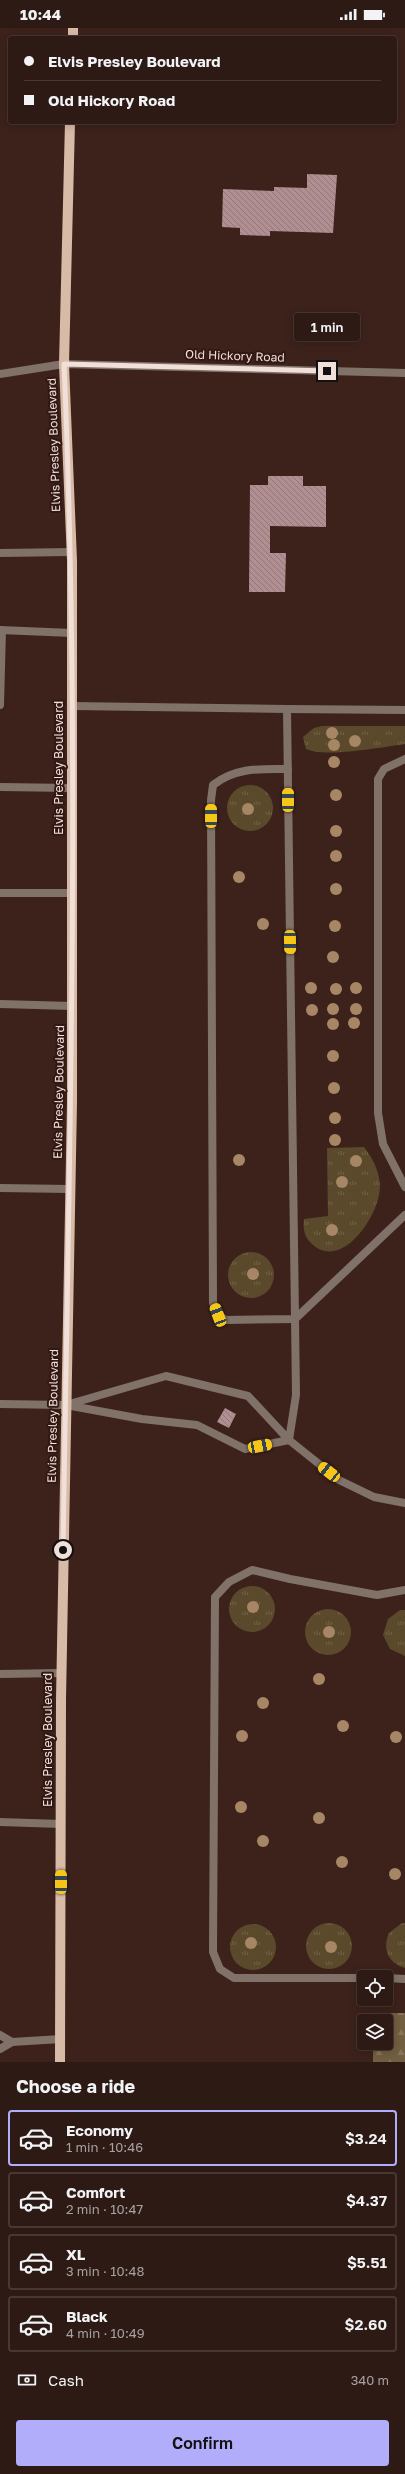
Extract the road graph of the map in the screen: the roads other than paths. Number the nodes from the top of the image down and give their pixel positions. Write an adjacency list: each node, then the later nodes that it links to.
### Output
1 (70, 124): 2 (main road, Elvis Presley Boulevard)
2 (64, 364): 3 (street, Old Hickory Road); 4 (street, Old Hickory Road); 5 (main road, Elvis Presley Boulevard)
3 (405, 373)
4 (0, 374)
5 (71, 552): 6 (street); 8 (main road, Elvis Presley Boulevard)
6 (0, 553)
7 (1, 630): 8 (street); 9 (street)
8 (72, 633): 10 (main road, Elvis Presley Boulevard)
9 (0, 705)
10 (72, 706): 11 (street); 16 (main road, Elvis Presley Boulevard)
11 (287, 709): 12 (street); 14 (street)
12 (405, 710)
13 (405, 759): 22 (street)
14 (288, 769): 25 (street); 25 (street)
15 (0, 787): 16 (street)
16 (72, 788): 18 (main road, Elvis Presley Boulevard)
17 (0, 892): 18 (street)
18 (72, 892): 20 (main road, Elvis Presley Boulevard)
19 (0, 1004): 20 (street)
20 (72, 1006): 23 (main road, Elvis Presley Boulevard)
21 (0, 1188): 23 (street)
22 (405, 1188)
23 (70, 1189): 27 (main road, Elvis Presley Boulevard)
24 (405, 1216): 25 (street)
25 (295, 1319): 28 (street)
26 (0, 1404): 27 (street)
27 (66, 1405): 28 (street); 28 (street); 31 (main road, Elvis Presley Boulevard)
28 (289, 1440): 29 (street)
29 (405, 1503)
30 (405, 1590): 35 (street)
31 (62, 1673): 32 (street); 34 (main road, Elvis Presley Boulevard)
32 (0, 1674)
33 (0, 1822): 34 (street)
34 (61, 1824): 39 (main road, Elvis Presley Boulevard)
35 (357, 1978)
36 (393, 1978): 37 (street)
37 (405, 1979)
38 (0, 2035): 40 (street)
39 (61, 2039): 40 (street); 42 (main road, Elvis Presley Boulevard)
40 (12, 2042): 41 (street)
41 (0, 2049)
42 (60, 2062)

